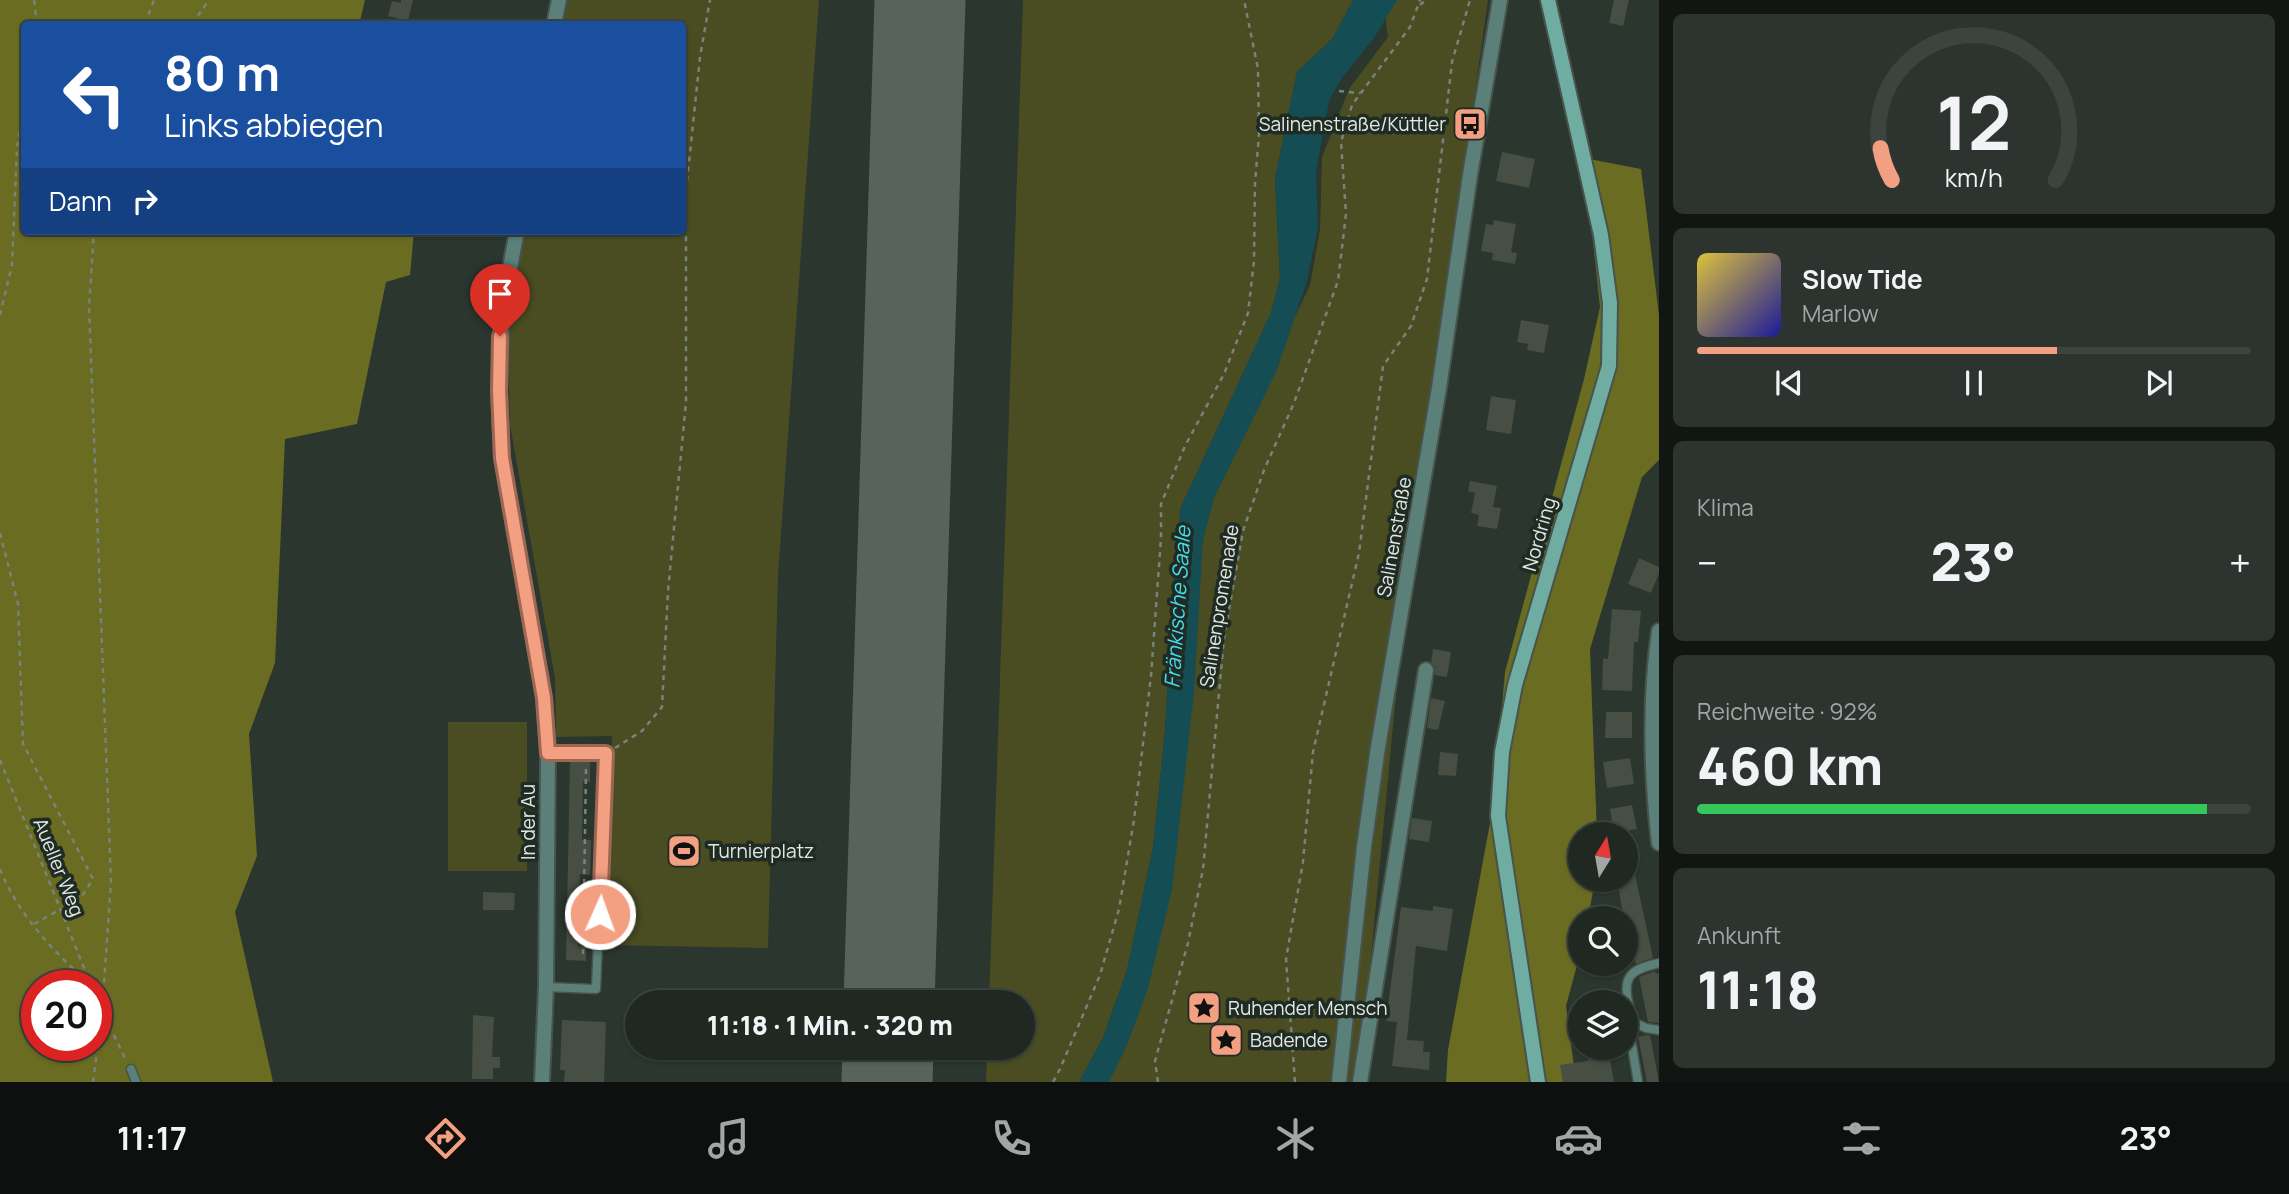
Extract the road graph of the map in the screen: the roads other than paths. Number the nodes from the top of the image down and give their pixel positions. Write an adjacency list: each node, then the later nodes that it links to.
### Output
1 (559, 0): 4 (street)
2 (1500, 0): 17 (street, Salinenstraße)
3 (1548, 0): 19 (main road, Nordring)
4 (555, 21)
5 (516, 235): 8 (street, In der Au)
6 (1659, 631): 9 (street)
7 (1426, 670): 18 (street)
8 (548, 753): 11 (street, In der Au); 11 (lane)
9 (1659, 843)
10 (1659, 963): 12 (lane)
11 (546, 987): 16 (street, In der Au)
12 (1659, 1030)
13 (1635, 1060): 20 (lane)
14 (131, 1069): 15 (lane)
15 (136, 1082)
16 (542, 1082)
17 (1339, 1082)
18 (1360, 1082)
19 (1538, 1082)
20 (1639, 1082)

